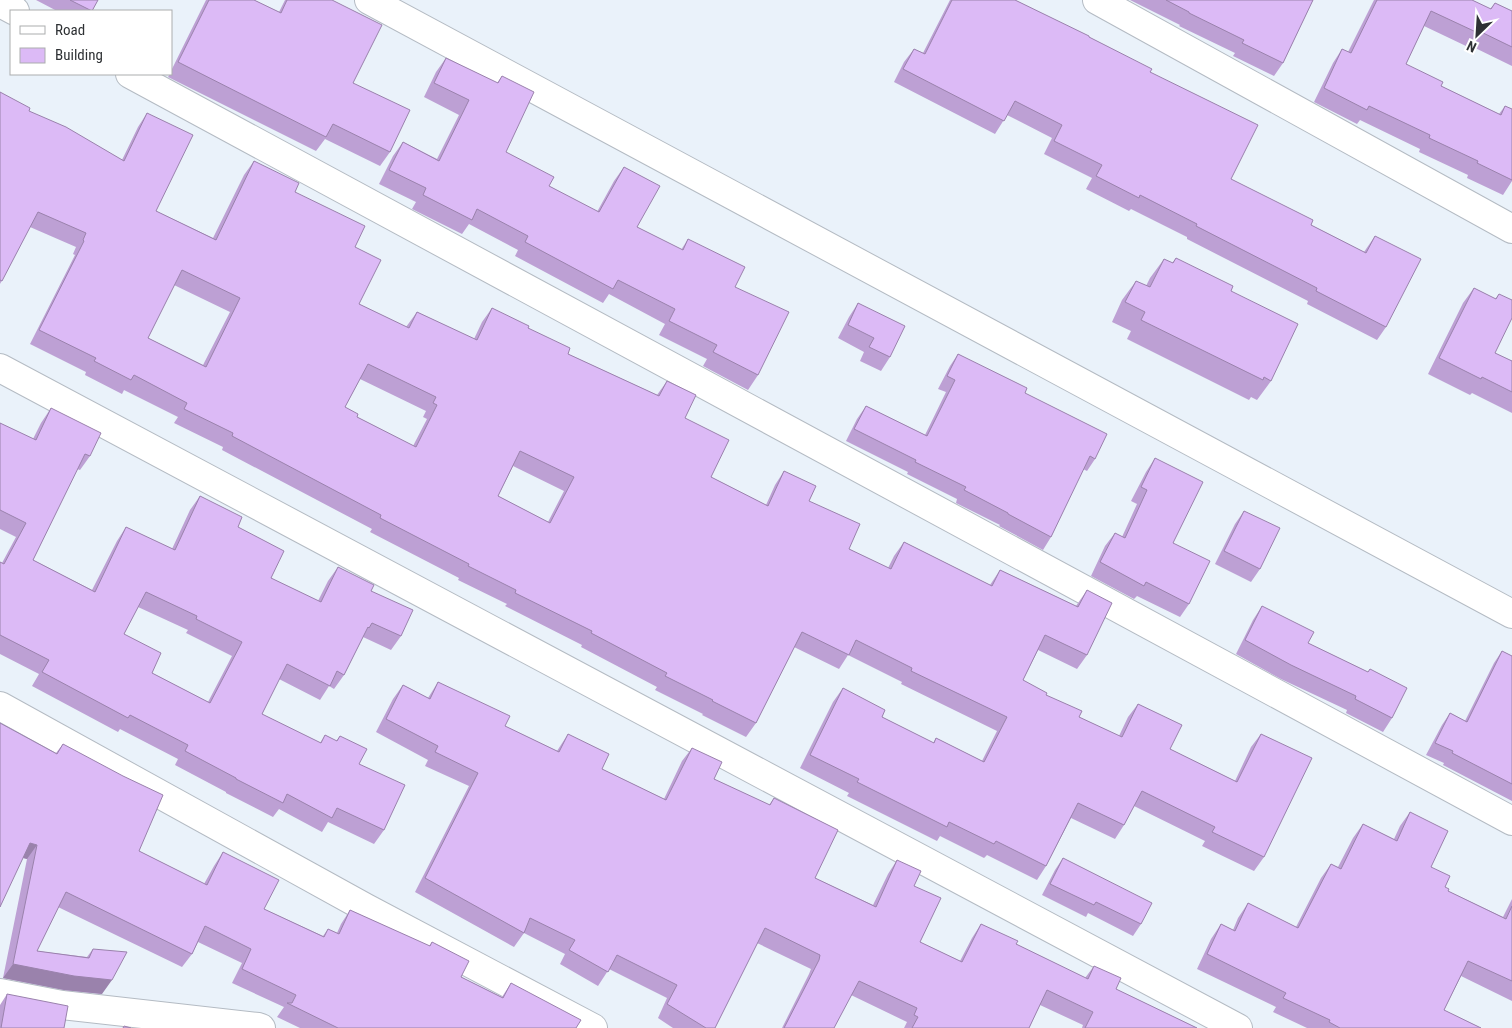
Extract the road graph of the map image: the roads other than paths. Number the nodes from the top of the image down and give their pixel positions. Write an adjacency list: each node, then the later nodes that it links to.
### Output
1 (368, 0): 8 (street)
2 (1097, 0): 6 (street)
3 (0, 3): 4 (street)
4 (13, 10)
5 (132, 75): 10 (street)
6 (1512, 229)
7 (0, 368): 14 (street)
8 (1512, 614)
9 (0, 706): 13 (street)
10 (1512, 821)
11 (0, 993): 12 (street)
12 (261, 1028)
13 (593, 1028)
14 (1238, 1028)

